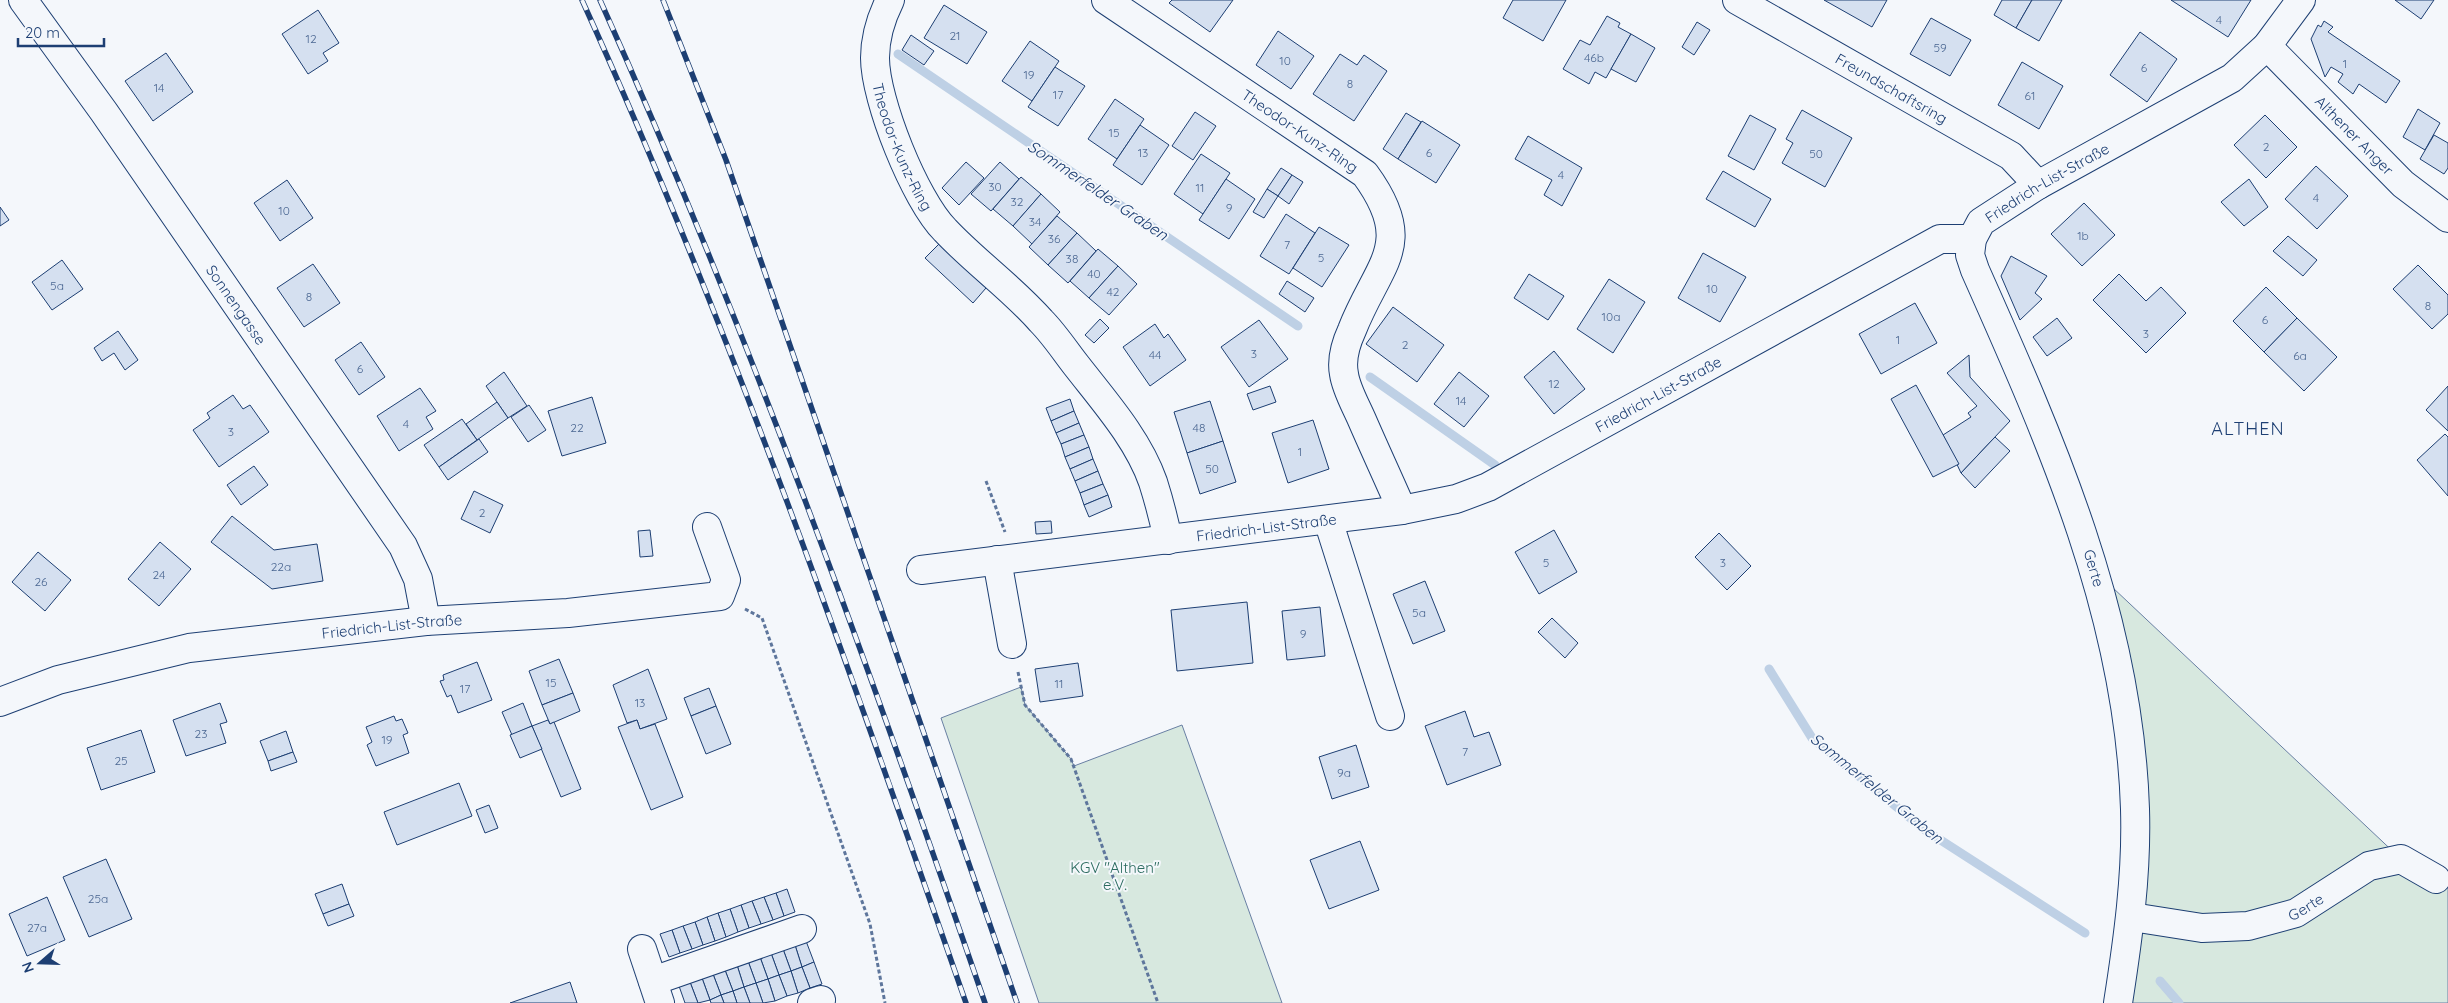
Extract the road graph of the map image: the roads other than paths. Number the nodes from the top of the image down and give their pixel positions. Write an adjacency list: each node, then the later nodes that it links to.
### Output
1 (23, 0): 16 (street, Sonnengasse)
2 (890, 0): 13 (street, Theodor-Kunz-Ring)
3 (1106, 0): 10 (street, Theodor-Kunz-Ring)
4 (1737, 0): 7 (street, Freundschaftsring)
5 (2301, 0): 6 (street, Friedrich-List-Straße)
6 (2267, 46): 7 (street, Friedrich-List-Straße); 8 (street, Althener Anger)
7 (2038, 185): 9 (street, Friedrich-List-Straße)
8 (2448, 218)
9 (1972, 239): 10 (street, Friedrich-List-Straße); 21 (street, Gerte)
10 (1402, 510): 11 (street, Friedrich-List-Straße)
11 (1328, 520): 13 (street, Friedrich-List-Straße); 19 (street)
12 (707, 527): 16 (street, Friedrich-List-Straße)
13 (1168, 540): 14 (street, Friedrich-List-Straße)
14 (1006, 559): 15 (street, Friedrich-List-Straße); 17 (street)
15 (921, 570)
16 (426, 621): 18 (street, Friedrich-List-Straße)
17 (1012, 644)
18 (0, 702)
19 (1390, 716)
20 (2436, 879): 21 (street, Gerte)
21 (2132, 917): 25 (street, Gerte)
22 (802, 929): 24 (street)
23 (642, 950): 24 (street)
24 (656, 992)
25 (2118, 1003)

